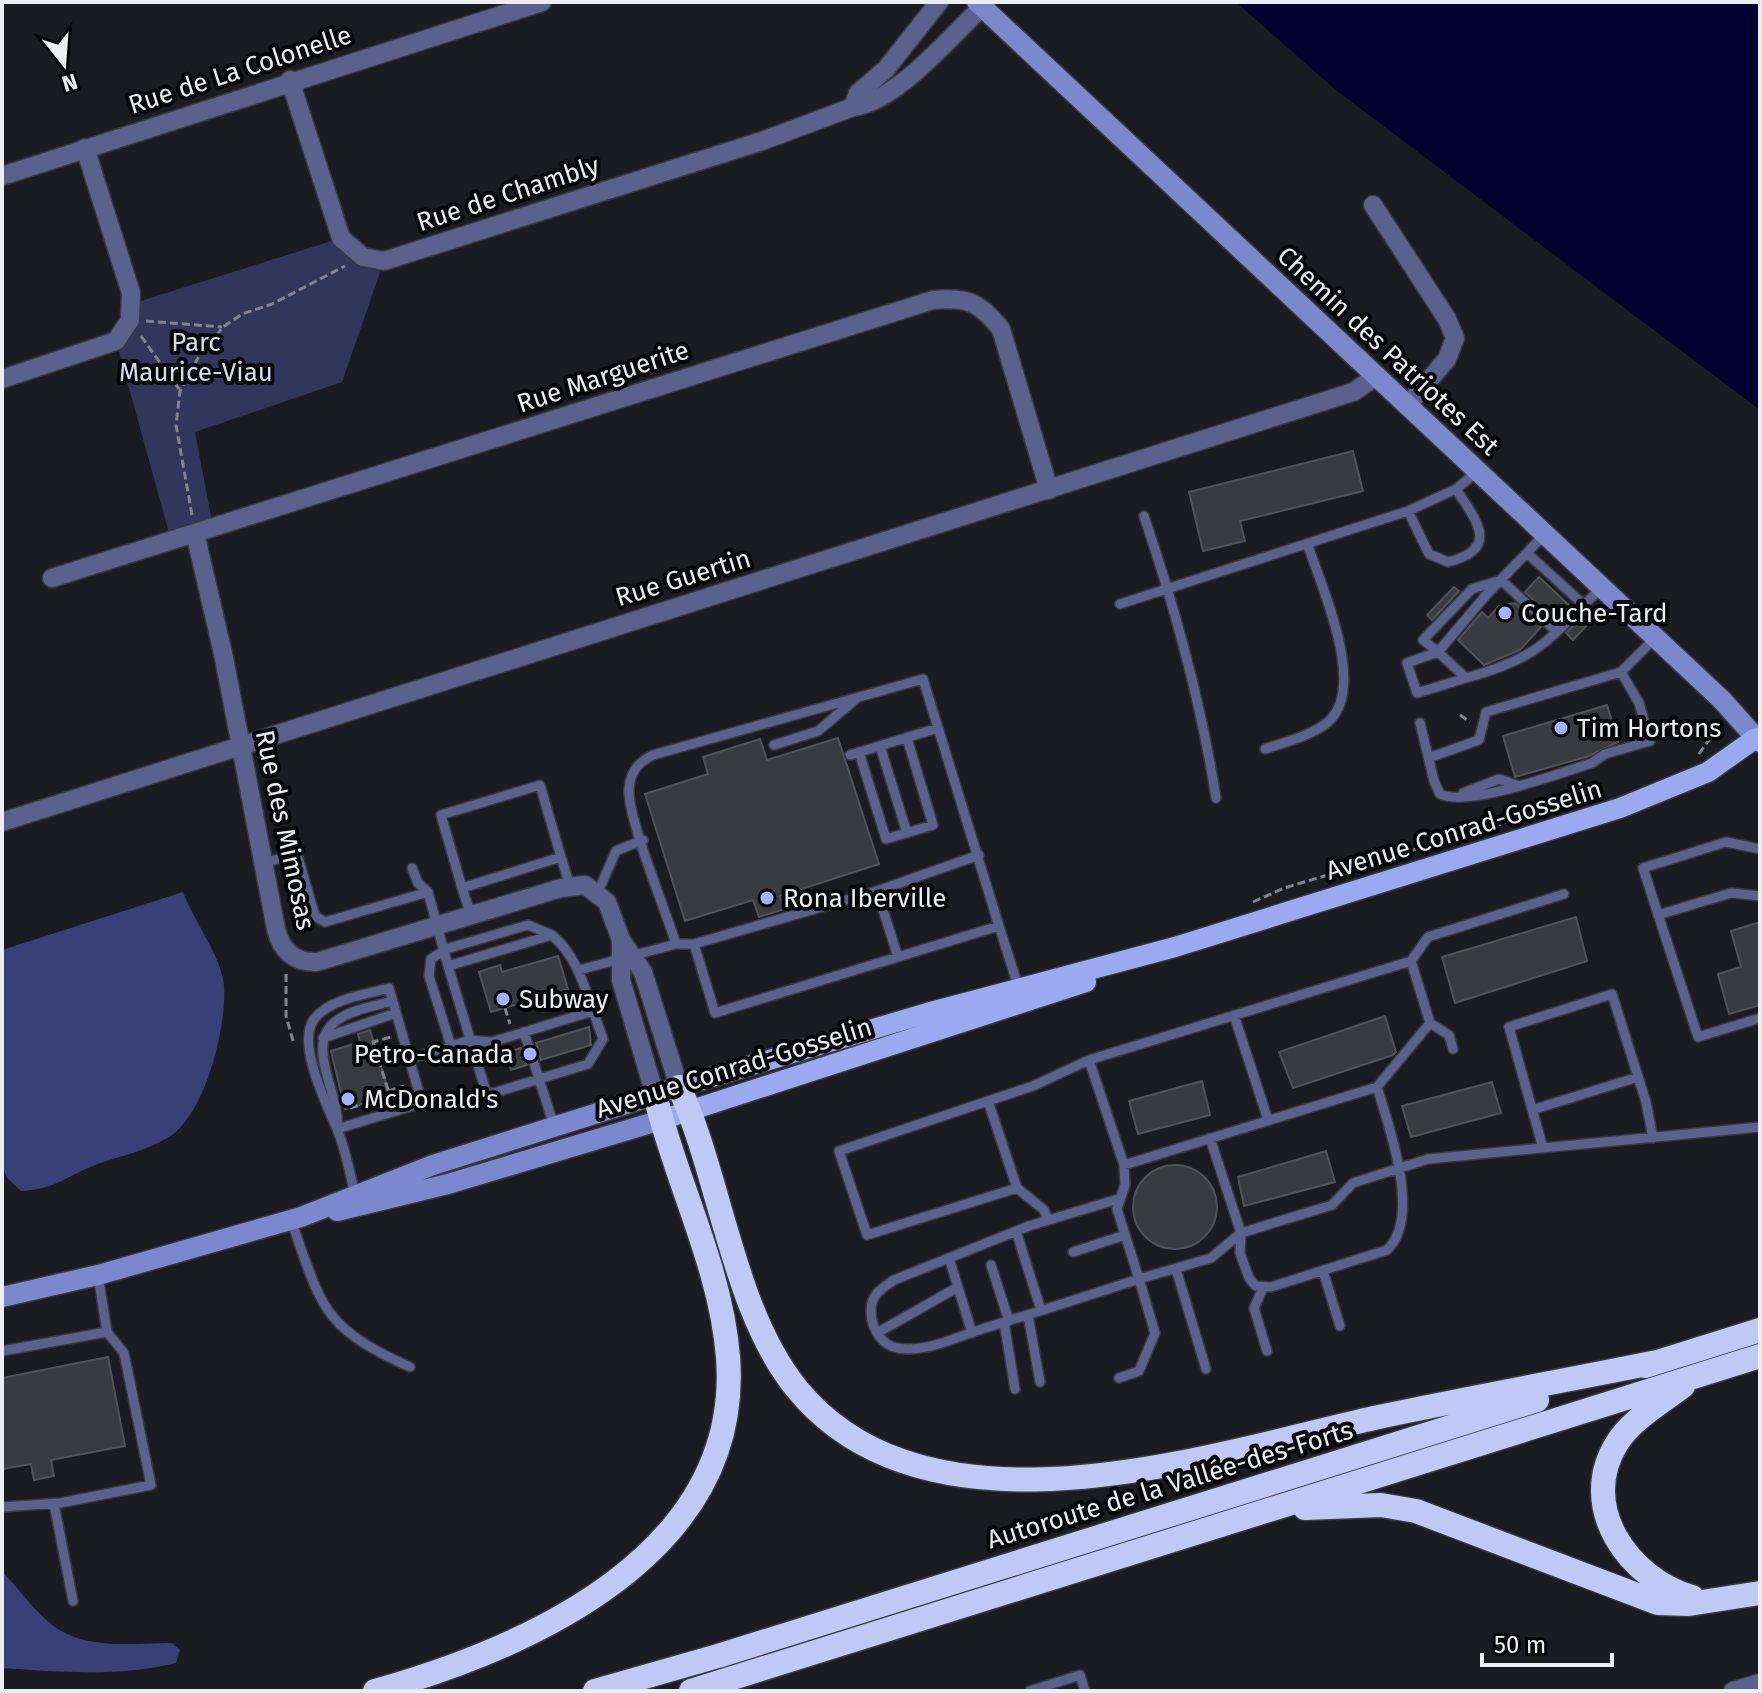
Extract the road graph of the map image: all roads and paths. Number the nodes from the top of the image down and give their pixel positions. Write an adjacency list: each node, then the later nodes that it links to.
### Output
1 (542, 2): 4 (street, Rue de La Colonelle)
2 (939, 2): 5 (street)
3 (979, 4): 5 (street, Rue de Chambly); 12 (street, Chemin des Patriotes Est)
4 (290, 80): 6 (street, Rue de La Colonelle); 9 (street)
5 (853, 107): 9 (street, Rue de Chambly)
6 (85, 148): 7 (street, Rue de La Colonelle); 10 (street)
7 (2, 176)
8 (1373, 205): 15 (street)
9 (363, 257): 11 (path)
10 (130, 320): 11 (path); 13 (street); 14 (path)
11 (223, 327): 14 (path)
12 (1377, 376): 15 (street, Chemin des Patriotes Est); 18 (street, Rue Guertin)
13 (2, 379)
14 (180, 391): 21 (path)
15 (1408, 405): 16 (street, Chemin des Patriotes Est)
16 (1479, 471): 17 (lane); 22 (street, Chemin des Patriotes Est)
17 (1456, 489): 19 (lane); 19 (lane)
18 (1049, 490): 21 (street, Rue Marguerite); 44 (street, Rue Guertin)
19 (1408, 511): 23 (lane)
20 (1144, 516): 28 (lane)
21 (195, 533): 25 (street, Rue Marguerite); 44 (street, Rue des Mimosas)
22 (1545, 534): 24 (lane); 27 (street, Chemin des Patriotes Est)
23 (1308, 545): 28 (lane); 46 (lane)
24 (1527, 553): 26 (lane); 30 (lane)
25 (52, 578)
26 (1501, 580): 31 (lane); 33 (lane); 33 (lane)
27 (1602, 587): 30 (lane); 32 (street, Chemin des Patriotes Est)
28 (1168, 589): 29 (lane); 48 (lane)
29 (1120, 604)
30 (1584, 605): 31 (lane)
31 (1557, 632): 35 (lane)
32 (1656, 637): 34 (lane); 42 (street, Chemin des Patriotes Est)
33 (1438, 652): 35 (lane); 35 (lane)
34 (1621, 672): 47 (lane); 47 (lane)
35 (1466, 678)
36 (857, 698): 40 (lane); 43 (lane); 51 (lane)
37 (1460, 715): 38 (path)
38 (1469, 721)
39 (1420, 723): 47 (lane)
40 (938, 728): 41 (lane); 53 (lane)
41 (907, 738): 45 (lane); 50 (lane)
42 (1758, 740): 71 (main road, Avenue Conrad-Gosselin)
43 (774, 745)
44 (240, 746): 49 (street, Rue Guertin); 55 (street, Rue des Mimosas)
45 (880, 746): 50 (lane); 50 (lane)
46 (1265, 749)
47 (1431, 757)
48 (1216, 798)
49 (2, 822)
50 (907, 833)
51 (643, 840): 61 (lane); 69 (lane)
52 (1760, 849): 65 (lane)
53 (979, 855): 59 (lane); 67 (lane)
54 (561, 857): 57 (lane); 58 (lane); 58 (lane)
55 (263, 863): 60 (lane); 66 (street, Rue des Mimosas)
56 (412, 868): 60 (lane)
57 (570, 886): 61 (street, Rue des Mimosas); 64 (street, Rue des Mimosas)
58 (462, 888): 64 (lane)
59 (877, 891): 70 (lane); 73 (lane)
60 (428, 892): 66 (lane)
61 (598, 892): 74 (street)
62 (1564, 894): 75 (lane)
63 (1760, 896): 65 (lane)
64 (471, 915): 66 (street, Rue des Mimosas)
65 (1658, 915): 83 (lane)
66 (439, 925): 72 (lane)
67 (999, 926): 73 (lane); 78 (lane)
68 (552, 935): 72 (lane); 76 (lane); 77 (lane)
69 (676, 944): 70 (lane); 74 (lane)
70 (694, 944): 73 (lane)
71 (1175, 947): 78 (main road, Avenue Conrad-Gosselin); 101 (main road, Avenue Conrad-Gosselin)
72 (446, 949): 76 (lane); 89 (lane)
73 (898, 957)
74 (627, 959): 77 (lane); 95 (street); 97 (street)
75 (1411, 961): 82 (lane); 84 (lane)
76 (448, 966): 88 (lane)
77 (579, 970): 80 (lane)
78 (1019, 989): 95 (main road, Avenue Conrad-Gosselin)
79 (392, 1001): 81 (lane); 87 (lane); 106 (lane)
80 (593, 1011): 85 (lane); 94 (lane)
81 (396, 1013): 86 (lane); 87 (lane)
82 (1234, 1015): 92 (lane); 103 (lane)
83 (1760, 1018)
84 (1430, 1023): 90 (lane); 96 (lane)
85 (524, 1032): 88 (lane); 94 (lane)
86 (402, 1033): 91 (lane); 99 (path)
87 (323, 1038): 106 (lane)
88 (470, 1040): 89 (lane); 94 (lane)
89 (451, 1046): 91 (lane)
90 (1453, 1049)
91 (409, 1059): 106 (lane)
92 (1089, 1060): 98 (lane); 110 (lane)
93 (1638, 1077): 100 (lane); 100 (lane); 108 (lane)
94 (539, 1079): 104 (lane)
95 (679, 1087): 97 (main road, Avenue Conrad-Gosselin); 101 (highway)
96 (1377, 1087): 103 (lane); 111 (lane)
97 (655, 1095): 102 (highway); 104 (street, Avenue Conrad-Gosselin)
98 (988, 1101): 112 (lane); 112 (lane)
99 (345, 1109)
100 (1535, 1109): 109 (lane)
101 (690, 1110): 102 (main road, Avenue Conrad-Gosselin); 141 (highway)
102 (661, 1120): 114 (street, Avenue Conrad-Gosselin); 155 (highway)
103 (1268, 1120): 107 (lane)
104 (554, 1126): 114 (street, Avenue Conrad-Gosselin)
105 (1760, 1127): 108 (lane)
106 (337, 1129): 114 (lane)
107 (1210, 1138): 110 (lane); 118 (lane)
108 (1653, 1138): 109 (lane)
109 (1543, 1148): 111 (lane)
110 (1124, 1165): 113 (lane)
111 (1402, 1168): 118 (lane); 124 (lane)
112 (1017, 1188): 116 (lane)
113 (1118, 1199): 116 (lane); 119 (lane)
114 (357, 1200): 115 (street, Avenue Conrad-Gosselin)
115 (296, 1218): 125 (street, Avenue Conrad-Gosselin); 142 (lane)
116 (1048, 1219): 117 (lane)
117 (1016, 1231): 121 (lane); 130 (lane)
118 (1241, 1233): 123 (lane); 128 (lane)
119 (1125, 1235): 120 (lane); 126 (lane)
120 (1073, 1252)
121 (949, 1258): 127 (lane); 136 (lane)
122 (991, 1265): 132 (lane)
123 (1176, 1269): 126 (lane); 143 (lane)
124 (1323, 1271): 128 (lane); 133 (lane)
125 (98, 1275): 129 (street, Avenue Conrad-Gosselin); 135 (lane)
126 (1139, 1279): 130 (lane); 145 (lane)
127 (958, 1287): 136 (lane); 137 (lane)
128 (1263, 1288): 139 (lane)
129 (2, 1297)
130 (1041, 1310): 131 (lane)
131 (1028, 1315): 132 (lane); 146 (lane)
132 (1007, 1321): 137 (lane); 147 (lane)
133 (1340, 1326)
134 (1760, 1330): 141 (highway, Autoroute de la Vallée-des-Forts)
135 (107, 1332): 138 (lane); 148 (lane)
136 (877, 1333): 137 (lane)
137 (972, 1333)
138 (2, 1351)
139 (1267, 1351)
140 (1760, 1356): 144 (highway, Autoroute de la Vallée-des-Forts)
141 (1657, 1362): 156 (highway, Autoroute de la Vallée-des-Forts)
142 (410, 1367)
143 (1206, 1369)
144 (1698, 1376): 150 (highway, Autoroute de la Vallée-des-Forts); 153 (highway)
145 (1119, 1378)
146 (1040, 1382)
147 (1015, 1389)
148 (54, 1504): 149 (lane); 152 (lane)
149 (2, 1507)
150 (1272, 1510): 153 (highway); 157 (highway, Autoroute de la Vallée-des-Forts)
151 (1760, 1593): 153 (highway)
152 (73, 1601)
153 (1710, 1601)
154 (1760, 1683): 160 (street)
155 (375, 1691)
156 (595, 1691)
157 (691, 1691)
158 (1030, 1691): 159 (lane)
159 (1085, 1691)
160 (1733, 1691)

